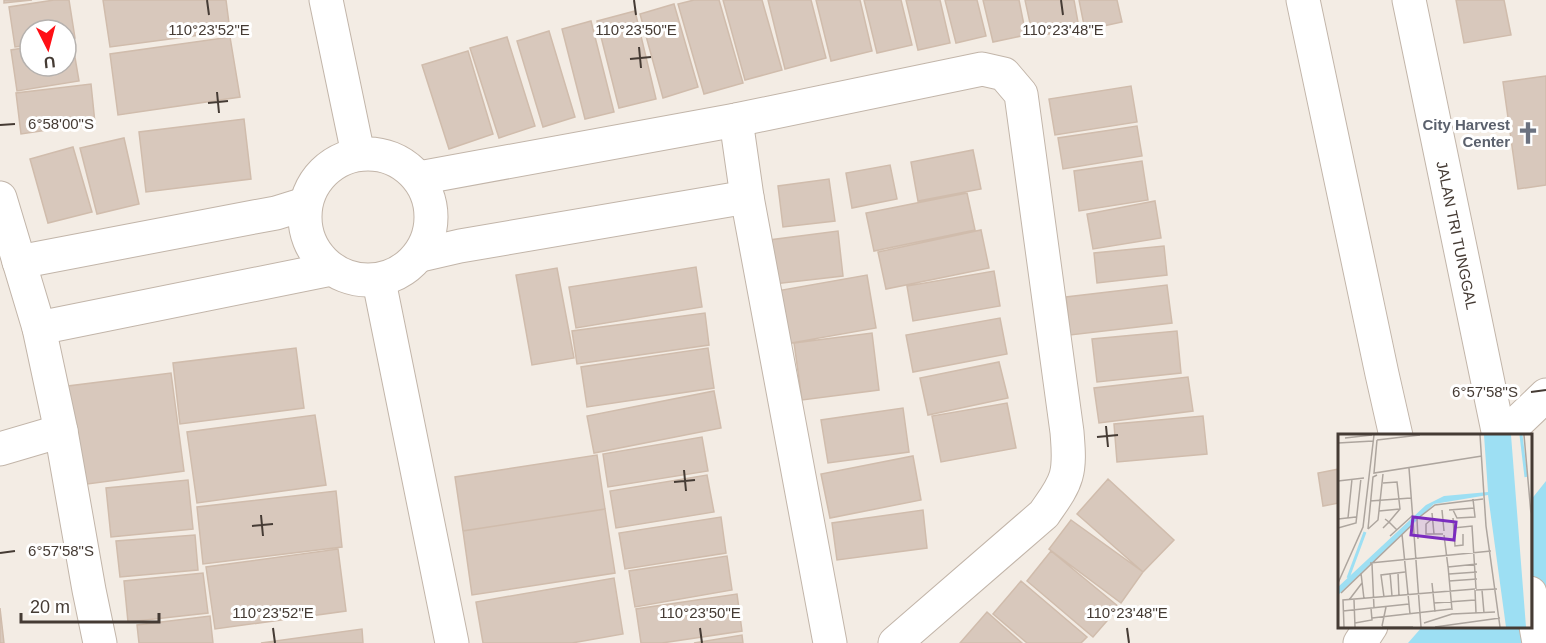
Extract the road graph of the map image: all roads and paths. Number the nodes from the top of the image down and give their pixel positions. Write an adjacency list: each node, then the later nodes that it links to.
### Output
1 (326, 0): 5 (street)
2 (1304, 0): 17 (street)
3 (1409, 0): 18 (street, JALAN TRI TUNGGAL)
4 (736, 120): 6 (street); 7 (street); 26 (street)
5 (358, 154): 6 (street); 9 (street)
6 (419, 178): 10 (street)
7 (747, 197): 10 (street); 25 (street)
8 (0, 198): 11 (street)
9 (305, 204): 11 (street); 12 (street)
10 (421, 255): 13 (street)
11 (19, 262): 14 (street)
12 (331, 270): 13 (street); 14 (street)
13 (379, 281): 24 (street)
14 (39, 328): 16 (street)
15 (1546, 395): 19 (street)
16 (61, 431): 20 (street); 23 (street)
17 (1396, 434)
18 (1501, 434)
19 (1503, 434)
20 (0, 449)
21 (1531, 598): 28 (street)
22 (1370, 628): 27 (street)
23 (100, 643)
24 (453, 643)
25 (830, 643)
26 (895, 643)
27 (1360, 643)
28 (1539, 643)

